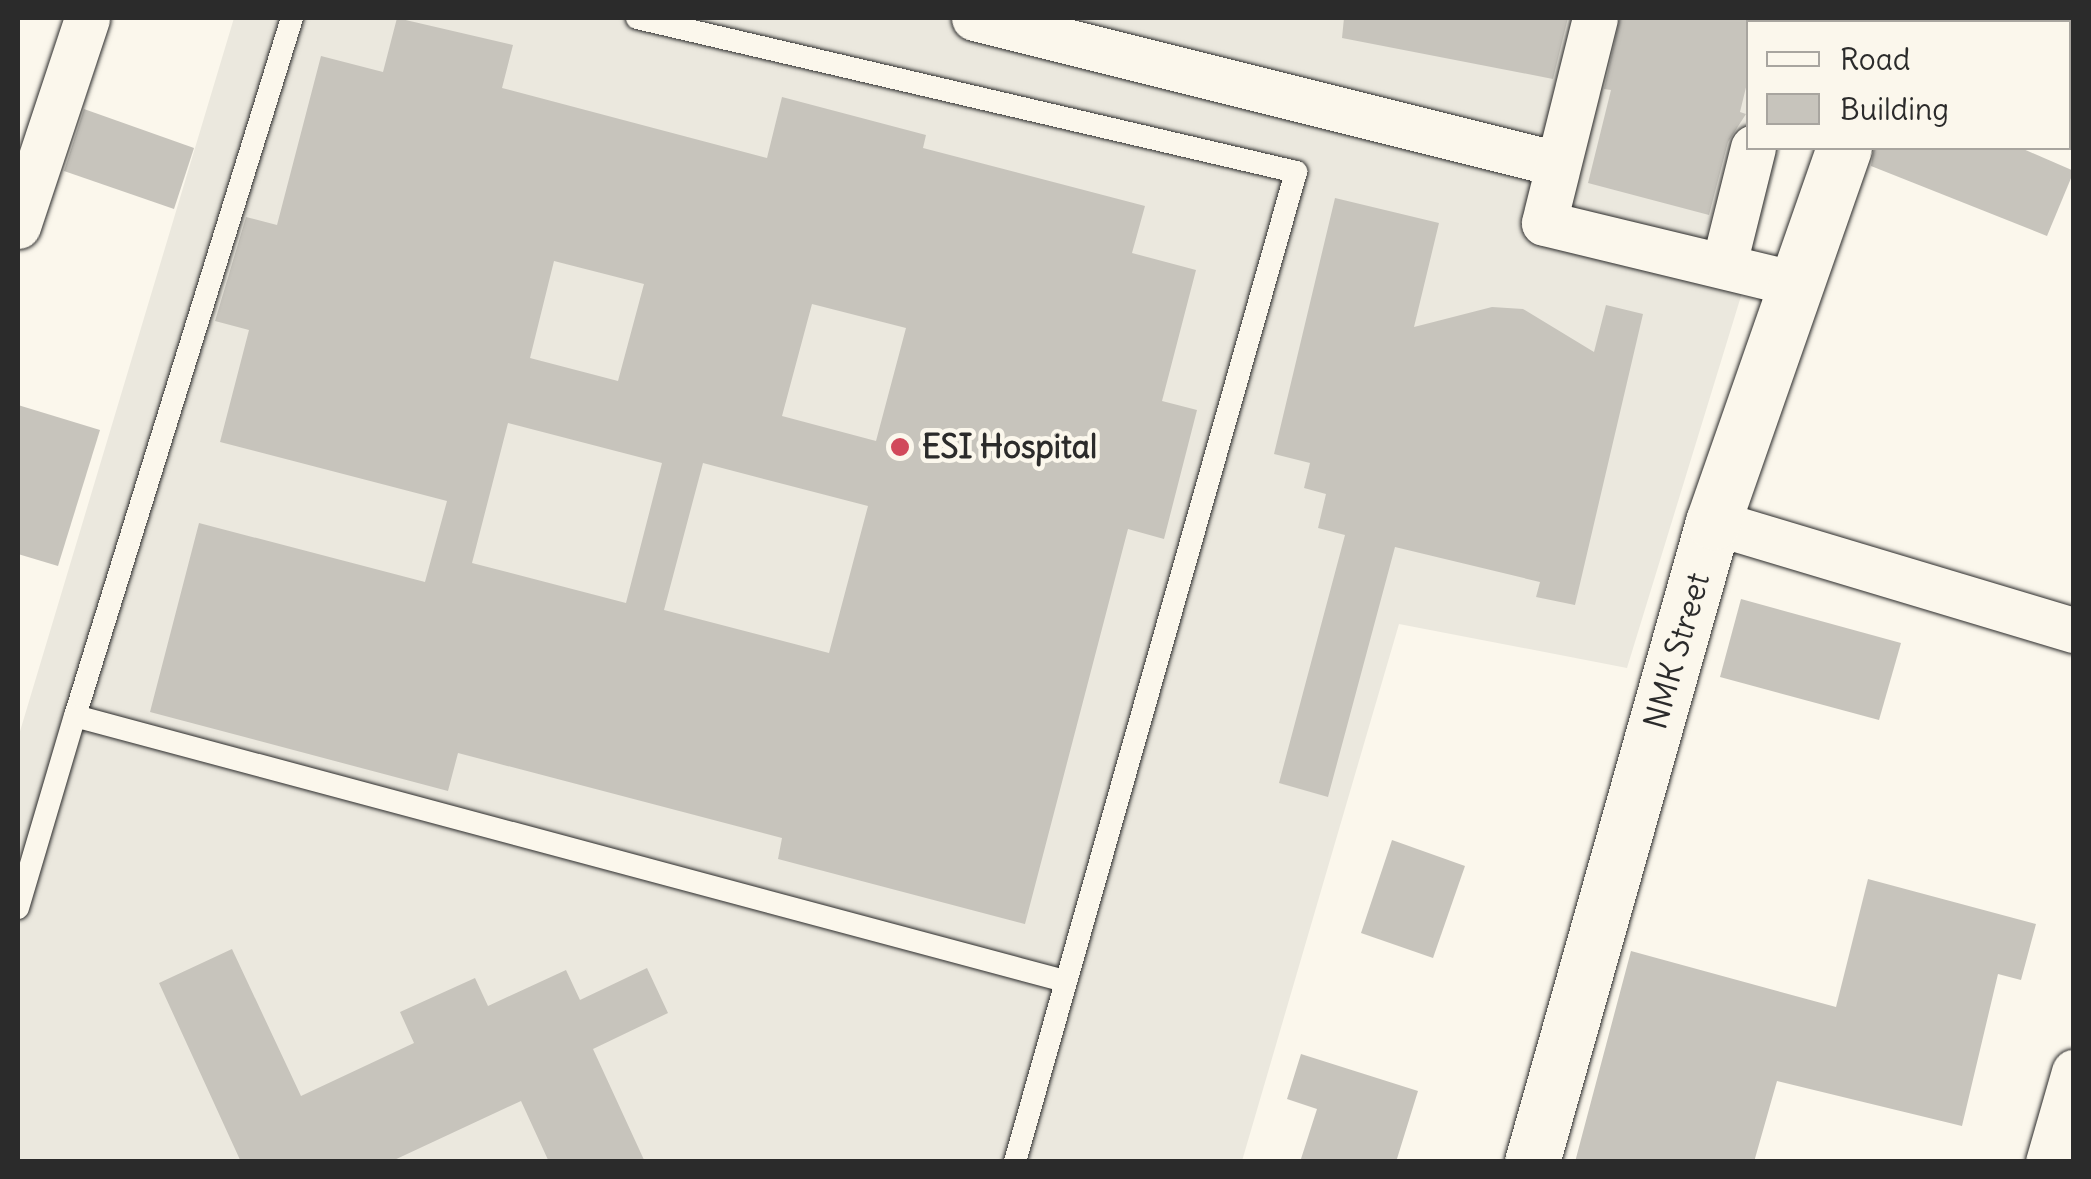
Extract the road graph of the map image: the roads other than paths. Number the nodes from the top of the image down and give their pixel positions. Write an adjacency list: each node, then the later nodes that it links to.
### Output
1 (87, 18): 9 (street)
2 (292, 18): 14 (lane)
3 (637, 18): 16 (lane)
4 (974, 18): 8 (street)
5 (1595, 18): 8 (street)
6 (1752, 150): 10 (street)
7 (1843, 150): 11 (street, NMK Street)
8 (1558, 164): 10 (street)
9 (18, 226)
10 (1724, 264): 11 (street)
11 (1796, 284): 12 (street, NMK Street)
12 (1713, 522): 13 (street); 19 (street, NMK Street)
13 (2074, 630)
14 (75, 716): 15 (lane); 16 (lane)
15 (18, 908)
16 (1064, 981): 18 (lane)
17 (2074, 1072): 20 (street)
18 (1015, 1162)
19 (1532, 1162)
20 (2048, 1162)

